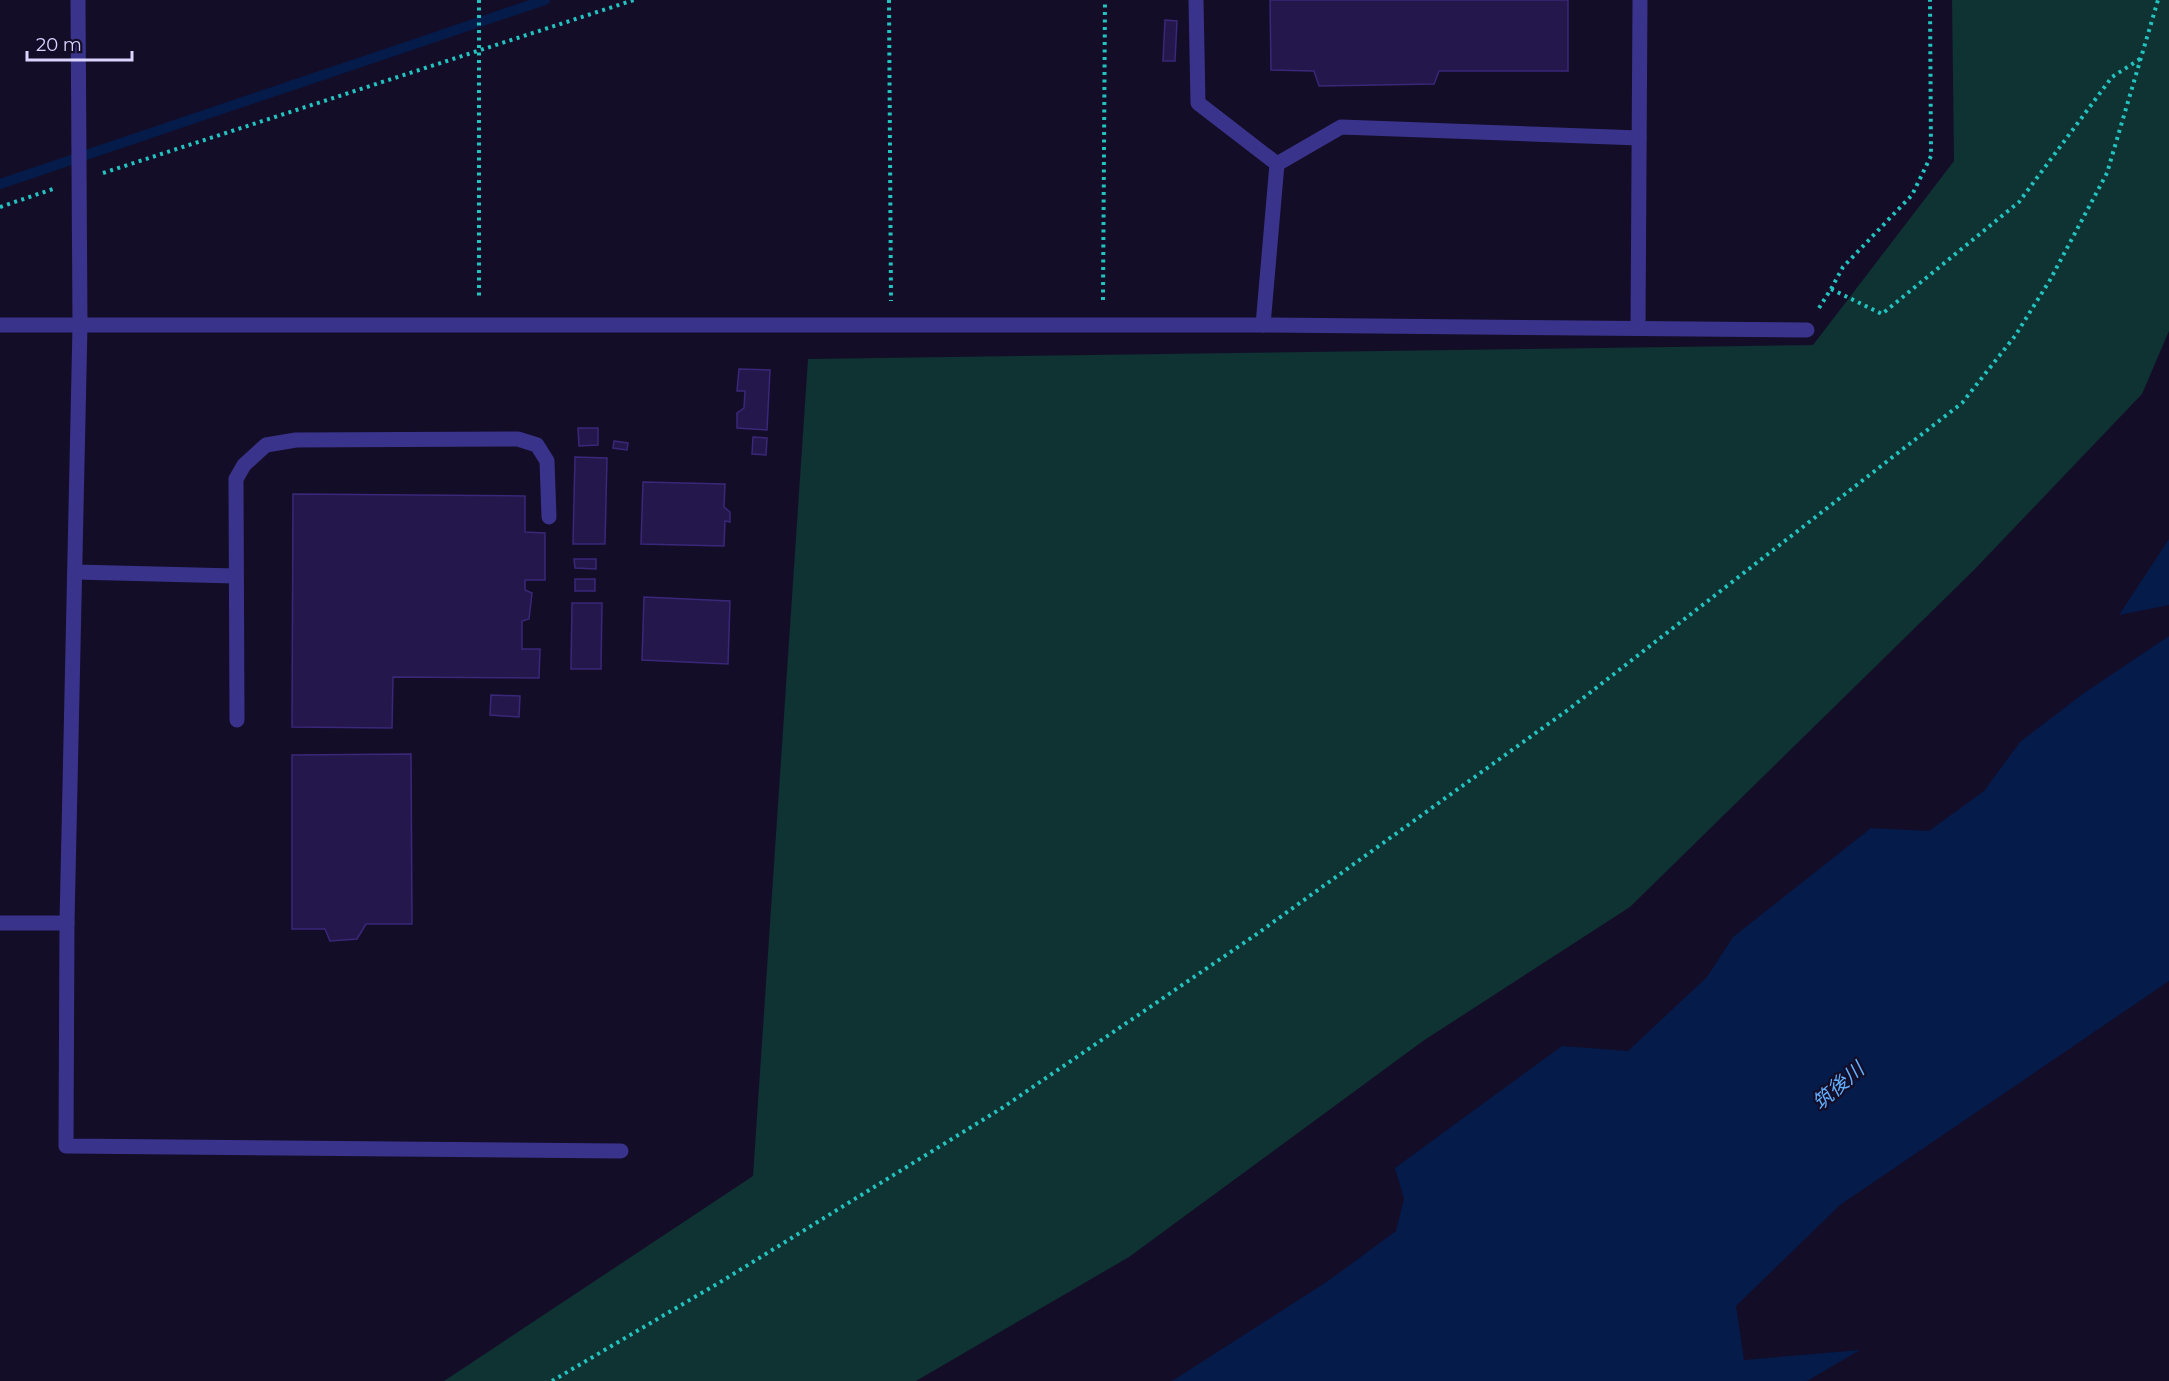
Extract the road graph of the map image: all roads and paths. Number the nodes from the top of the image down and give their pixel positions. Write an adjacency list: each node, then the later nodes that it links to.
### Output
1 (78, 0): 14 (street)
2 (479, 0): 10 (path)
3 (634, 0): 10 (path)
4 (889, 0): 22 (path)
5 (1105, 0): 18 (path)
6 (1196, 0): 13 (street)
7 (1640, 0): 12 (street)
8 (1930, 0): 16 (path)
9 (2158, 0): 11 (path)
10 (479, 51): 14 (path); 21 (path)
11 (2140, 59): 16 (path); 32 (path)
12 (1639, 138): 13 (street); 23 (street)
13 (1277, 164): 19 (street)
14 (79, 181): 15 (path); 20 (street)
15 (0, 207)
16 (1831, 288): 24 (path)
17 (0, 325): 20 (street)
18 (1102, 325): 19 (street); 22 (street)
19 (1263, 325): 23 (street)
20 (80, 326): 21 (street); 26 (street)
21 (479, 326): 22 (street)
22 (891, 326)
23 (1638, 328): 24 (street)
24 (1807, 330)
25 (549, 517): 27 (street)
26 (75, 572): 27 (street); 30 (street)
27 (236, 576): 28 (street)
28 (237, 720)
29 (0, 923): 30 (street)
30 (67, 923): 31 (street)
31 (621, 1151)
32 (552, 1381)

